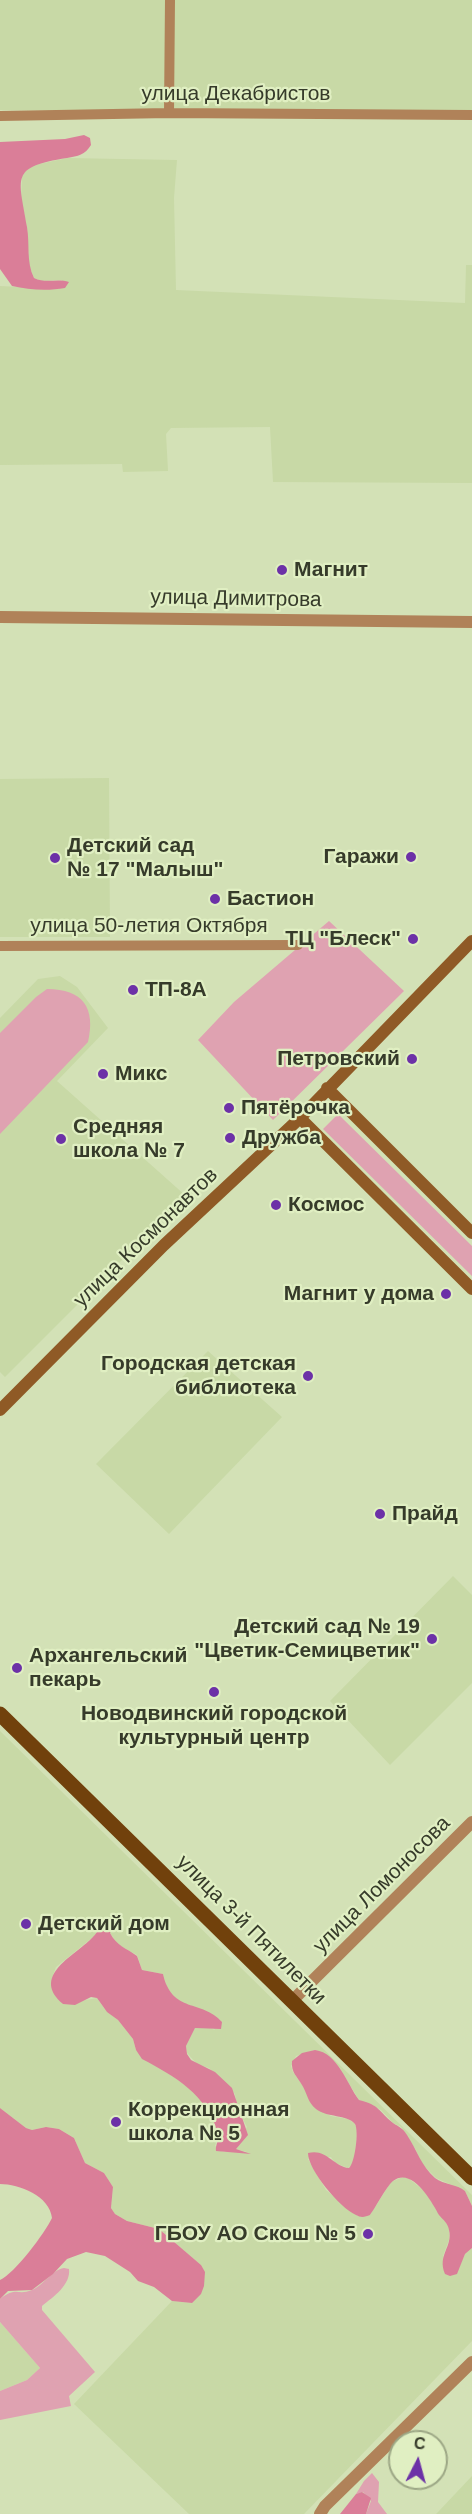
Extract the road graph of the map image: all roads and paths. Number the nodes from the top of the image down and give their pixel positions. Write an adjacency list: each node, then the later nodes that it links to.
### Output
1 (170, 0): 2 (street)
2 (169, 113): 3 (street, улица Декабристов); 4 (street, улица Декабристов)
3 (472, 115)
4 (0, 116)
5 (0, 617): 6 (street, улица Димитрова)
6 (472, 622)
7 (472, 941): 10 (main road, улица Космонавтов)
8 (298, 945): 9 (street, улица 50-летия Октября)
9 (0, 946)
10 (327, 1088): 11 (main road, улица Космонавтов); 12 (main road)
11 (300, 1118): 13 (main road); 14 (main road, улица Космонавтов)
12 (472, 1233)
13 (472, 1289)
14 (0, 1410)
15 (0, 1714): 17 (main road, улица 3-й Пятилетки)
16 (472, 1822): 17 (street, улица Ломоносова)
17 (292, 2000): 18 (main road, улица 3-й Пятилетки)
18 (472, 2178)
19 (472, 2362): 20 (street)
20 (320, 2514)

